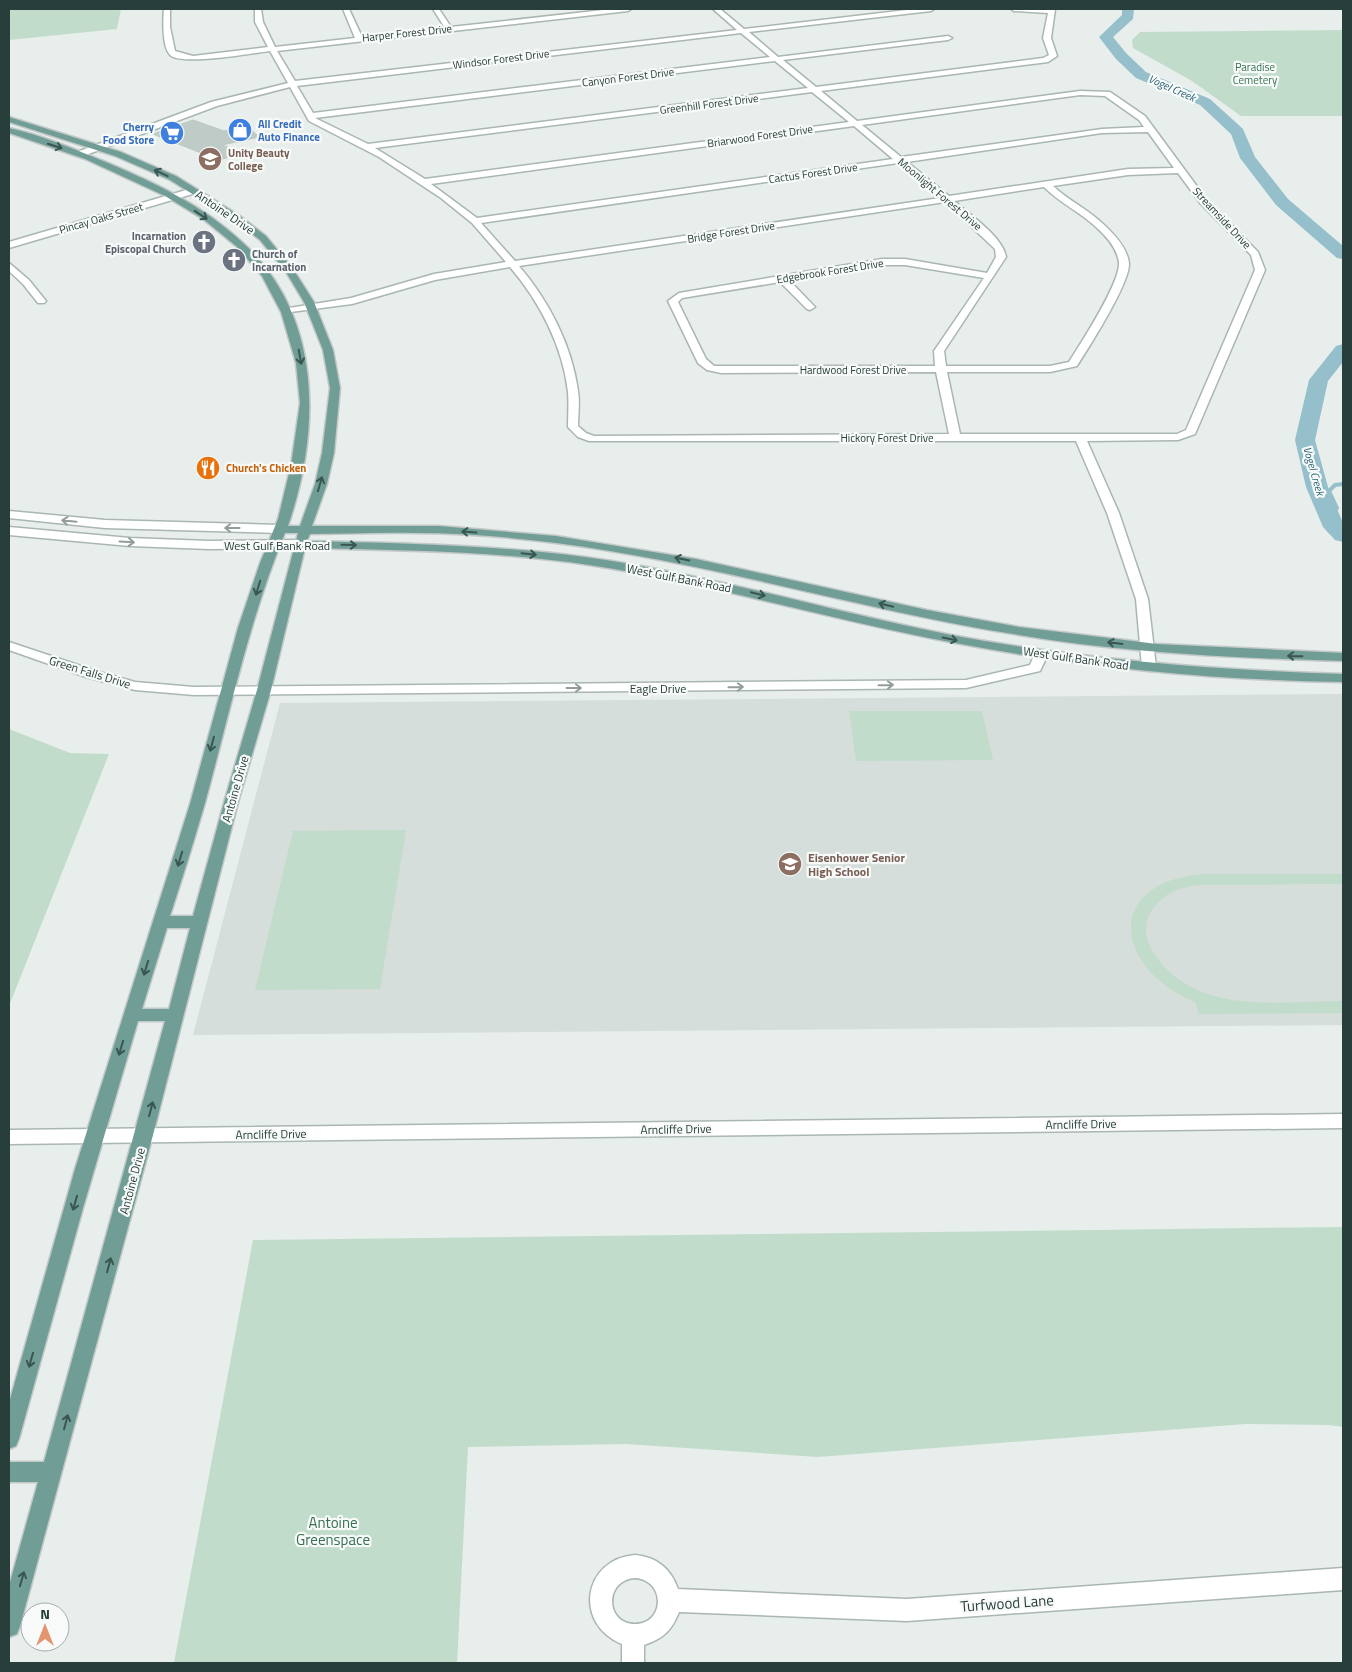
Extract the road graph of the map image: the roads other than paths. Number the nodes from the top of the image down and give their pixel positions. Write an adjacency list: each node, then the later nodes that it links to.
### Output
1 (168, 9): 16 (street, Harper Forest Drive)
2 (258, 9): 16 (street)
3 (346, 9): 15 (street)
4 (436, 9): 12 (street)
5 (623, 9): 11 (street, Harper Forest Drive)
6 (716, 9): 13 (street, Moonlight Forest Drive)
7 (931, 9): 13 (street, Windsor Forest Drive)
8 (1014, 9): 9 (street)
9 (1052, 10): 19 (street, Greenhill Forest Drive)
10 (528, 11): 11 (street)
11 (536, 19): 12 (street, Harper Forest Drive)
12 (449, 29): 15 (street, Harper Forest Drive)
13 (742, 31): 17 (street, Moonlight Forest Drive); 18 (street, Windsor Forest Drive)
14 (948, 38): 17 (street, Canyon Forest Drive)
15 (359, 39): 16 (street, Harper Forest Drive)
16 (272, 49): 18 (street)
17 (776, 59): 19 (street, Moonlight Forest Drive); 21 (street, Canyon Forest Drive)
18 (291, 84): 21 (street); 26 (street, Windsor Forest Drive)
19 (814, 90): 23 (street, Moonlight Forest Drive); 27 (street, Greenhill Forest Drive)
20 (1097, 92): 23 (street, Briarwood Forest Drive); 24 (street, Streamside Drive)
21 (309, 116): 27 (street)
22 (10, 120): 26 (main road, Antoine Drive)
23 (854, 123): 29 (street, Moonlight Forest Drive); 31 (street, Briarwood Forest Drive)
24 (1151, 129): 29 (street, Cactus Forest Drive); 30 (street, Streamside Drive)
25 (9, 130): 28 (main road, Antoine Drive, one-way to 28)
26 (97, 148): 28 (street, Windsor Forest Drive); 33 (main road, Antoine Drive, one-way to 26)
27 (367, 148): 31 (street)
28 (80, 154): 34 (main road, Antoine Drive)
29 (899, 160): 35 (street, Moonlight Forest Drive); 36 (street, Cactus Forest Drive)
30 (1180, 170): 32 (street, Bridge Forest Drive); 48 (street, Streamside Drive)
31 (424, 182): 36 (street)
32 (1046, 184): 35 (street, Bridge Forest Drive); 47 (street, Hardwood Forest Drive)
33 (193, 191): 34 (street, Pincay Oaks Street); 45 (main road, Antoine Drive)
34 (174, 197): 37 (street, Pincay Oaks Street); 46 (main road, Antoine Drive, one-way to 46)
35 (947, 199): 38 (street, Bridge Forest Drive); 40 (street, Moonlight Forest Drive)
36 (475, 221): 38 (street)
37 (9, 246)
38 (513, 264): 45 (street, Bridge Forest Drive); 49 (street, Hickory Forest Drive)
39 (9, 266): 42 (street)
40 (990, 276): 41 (street, Edgebrook Forest Drive); 47 (street, Moonlight Forest Drive)
41 (782, 279): 43 (street, Edgebrook Forest Drive); 44 (street)
42 (40, 301)
43 (673, 301): 47 (street, Hardwood Forest Drive)
44 (810, 307)
45 (312, 308): 46 (street, Bridge Forest Drive); 57 (main road, Antoine Drive, one-way to 45)
46 (286, 311): 53 (main road, Antoine Drive, one-way to 53)
47 (941, 370): 49 (street, Moonlight Forest Drive)
48 (1191, 432): 50 (street, Hickory Forest Drive)
49 (954, 438): 50 (street, Hickory Forest Drive)
50 (1080, 438): 65 (street)
51 (9, 514): 52 (street, West Gulf Bank Road, one-way to 51)
52 (90, 523): 53 (street, West Gulf Bank Road, one-way to 52); 58 (street)
53 (280, 529): 57 (main road, West Gulf Bank Road); 59 (main road, Antoine Drive)
54 (416, 529): 56 (main road, West Gulf Bank Road, one-way to 54); 57 (main road, West Gulf Bank Road); 60 (main road)
55 (9, 531): 58 (street, West Gulf Bank Road)
56 (509, 534): 61 (main road); 62 (main road, West Gulf Bank Road, one-way to 56)
57 (302, 537): 59 (street, West Gulf Bank Road); 60 (main road, West Gulf Bank Road, one-way to 60); 71 (main road, Antoine Drive)
58 (79, 538): 59 (street, West Gulf Bank Road, one-way to 59)
59 (275, 543): 70 (main road, Antoine Drive, one-way to 70)
60 (410, 546): 61 (main road, West Gulf Bank Road)
61 (497, 551): 63 (main road, West Gulf Bank Road, one-way to 63)
62 (935, 616): 63 (main road); 65 (main road, West Gulf Bank Road, one-way to 62)
63 (924, 633): 66 (main road, West Gulf Bank Road, one-way to 66)
64 (9, 646): 70 (street, Green Falls Drive)
65 (1148, 647): 67 (main road, West Gulf Bank Road, one-way to 65); 68 (street)
66 (1041, 654): 68 (main road, West Gulf Bank Road); 71 (street, Eagle Drive, one-way to 66)
67 (1343, 657)
68 (1149, 667): 69 (main road, West Gulf Bank Road)
69 (1343, 678)
70 (227, 690): 71 (street, Green Falls Drive); 72 (main road, Antoine Drive, one-way to 72)
71 (264, 690): 73 (main road, Antoine Drive)
72 (160, 922): 73 (main road); 74 (main road, Antoine Drive, one-way to 74)
73 (200, 922): 75 (main road, Antoine Drive)
74 (132, 1015): 75 (main road); 78 (main road, Antoine Drive, one-way to 78)
75 (176, 1015): 77 (main road, Antoine Drive, one-way to 75)
76 (1343, 1121): 77 (street, Arncliffe Drive)
77 (144, 1135): 78 (street, Arncliffe Drive); 82 (main road, Antoine Drive, one-way to 77)
78 (94, 1136): 79 (street, Arncliffe Drive); 80 (main road, Antoine Drive, one-way to 80)
79 (9, 1137)
80 (9, 1438)
81 (9, 1472): 82 (main road)
82 (52, 1472): 85 (main road, Antoine Drive, one-way to 82)
83 (1343, 1579): 84 (street, Turfwood Lane)
84 (670, 1600): 86 (street); 86 (street)
85 (9, 1626)
86 (632, 1636): 87 (street)
87 (633, 1663)

